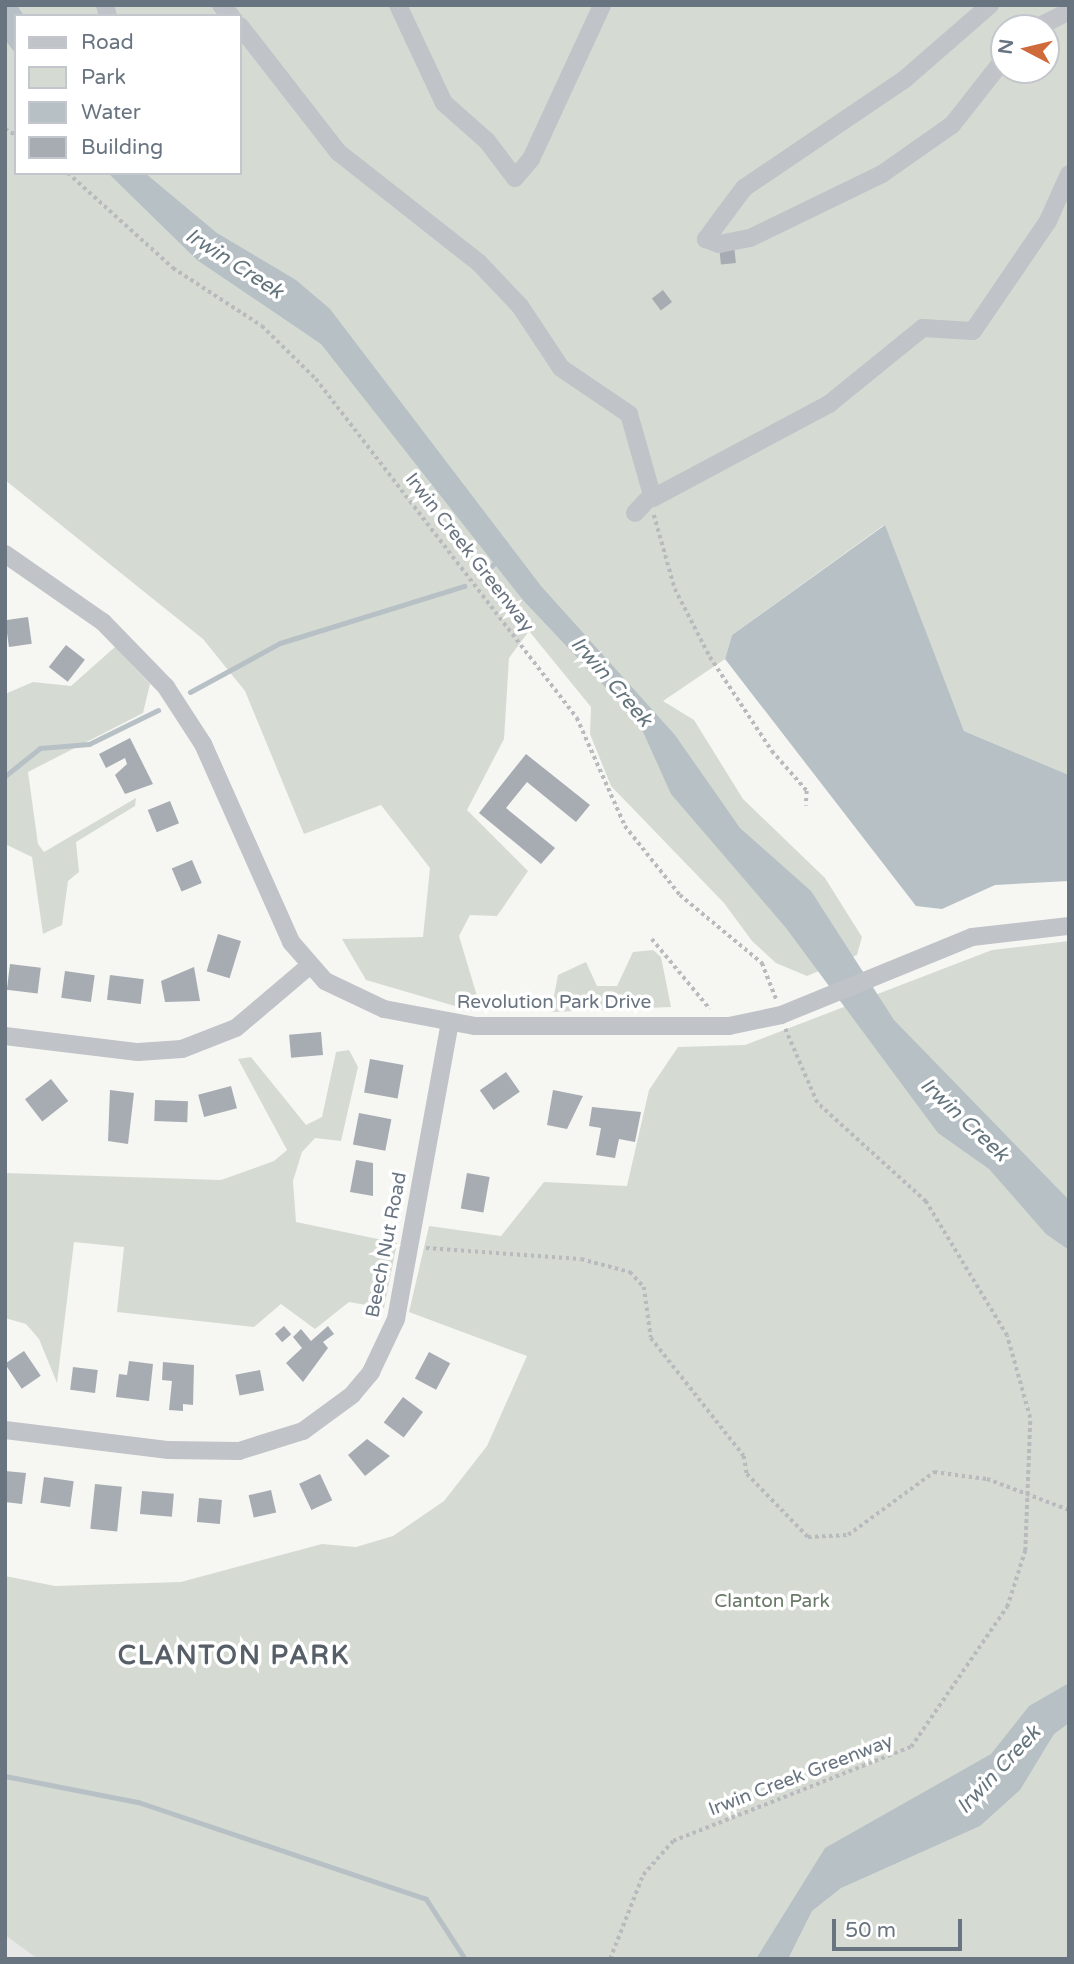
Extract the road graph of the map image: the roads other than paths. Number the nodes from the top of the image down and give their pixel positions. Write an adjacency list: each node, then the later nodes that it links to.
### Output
1 (398, 5): 2 (street)
2 (602, 5)
3 (990, 5): 5 (street)
4 (242, 29): 7 (street)
5 (990, 77)
6 (1069, 174): 7 (street)
7 (650, 497): 8 (street)
8 (635, 513)
9 (5, 554): 11 (street, Revolution Park Drive)
10 (1069, 926): 12 (street, Revolution Park Drive)
11 (309, 967): 12 (street, Revolution Park Drive); 13 (street)
12 (450, 1023): 14 (street, Beech Nut Road)
13 (5, 1035)
14 (5, 1430)

